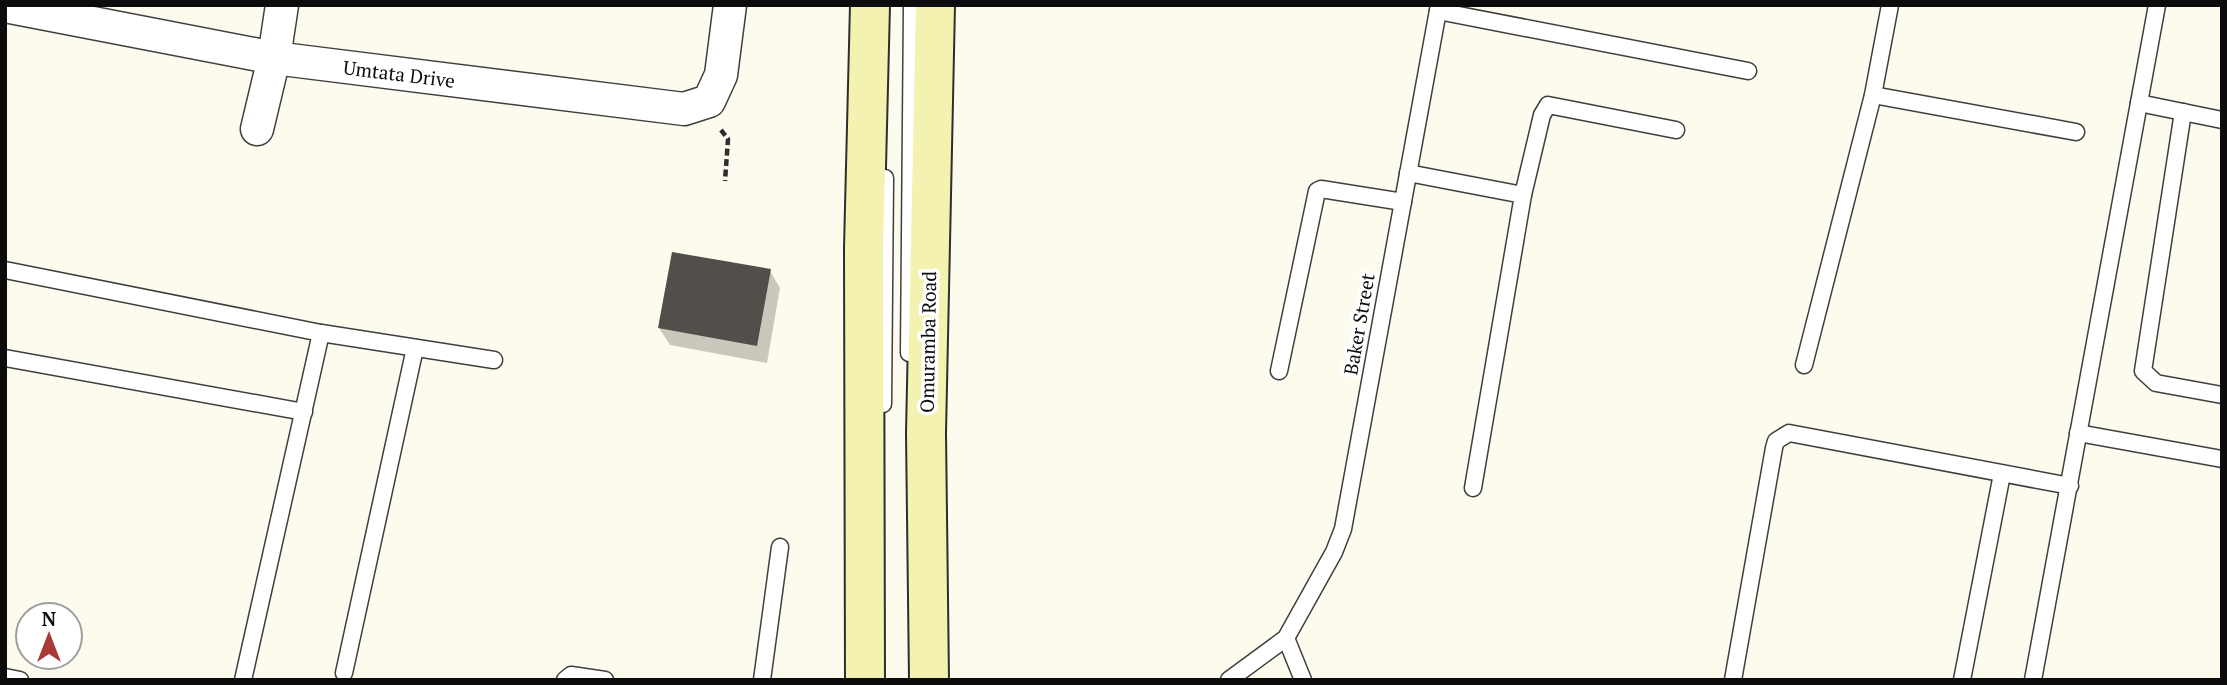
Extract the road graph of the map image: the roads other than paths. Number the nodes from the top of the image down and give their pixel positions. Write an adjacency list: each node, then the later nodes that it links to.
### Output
1 (282, 5): 12 (street)
2 (730, 5): 12 (street, Umtata Drive)
3 (870, 5): 53 (main road)
4 (886, 5): 14 (lane)
5 (912, 5): 32 (lane)
6 (936, 5): 44 (main road, Omuramba Road)
7 (1890, 5): 15 (lane)
8 (2157, 5): 16 (lane)
9 (5, 6): 11 (street, Umtata Drive)
10 (1438, 8): 13 (lane); 23 (lane, Baker Street)
11 (132, 17): 12 (street, Umtata Drive)
12 (274, 58): 19 (street)
13 (1748, 71)
14 (885, 74)
15 (1873, 94): 21 (lane); 31 (lane)
16 (2139, 103): 17 (lane); 37 (lane)
17 (2183, 112): 18 (lane); 34 (lane)
18 (2222, 120)
19 (257, 129)
20 (1676, 131): 24 (lane)
21 (2076, 132)
22 (885, 157): 36 (lane)
23 (1408, 173): 24 (lane); 25 (lane, Baker Street)
24 (1523, 195): 41 (lane)
25 (1403, 202): 33 (lane); 45 (lane, Baker Street)
26 (5, 270): 27 (lane)
27 (321, 333): 28 (lane); 35 (lane)
28 (415, 348): 30 (lane); 46 (lane)
29 (5, 358): 35 (lane)
30 (494, 360)
31 (1804, 365)
32 (909, 368)
33 (1279, 371)
34 (2222, 395)
35 (304, 412): 49 (lane)
36 (883, 418)
37 (2078, 433): 38 (lane); 40 (lane)
38 (2222, 459)
39 (2002, 474): 40 (lane); 57 (lane); 58 (lane)
40 (2070, 486): 59 (lane)
41 (1473, 488)
42 (780, 547): 52 (lane)
43 (911, 586): 44 (lane)
44 (928, 625): 54 (main road, Omuramba Road)
45 (1286, 638): 55 (lane); 56 (lane)
46 (344, 673)
47 (5, 677): 48 (lane)
48 (20, 680)
49 (243, 680)
50 (565, 680): 51 (lane)
51 (605, 680)
52 (762, 680)
53 (865, 680)
54 (929, 680)
55 (1229, 680)
56 (1303, 680)
57 (1733, 680)
58 (1962, 680)
59 (2033, 680)

